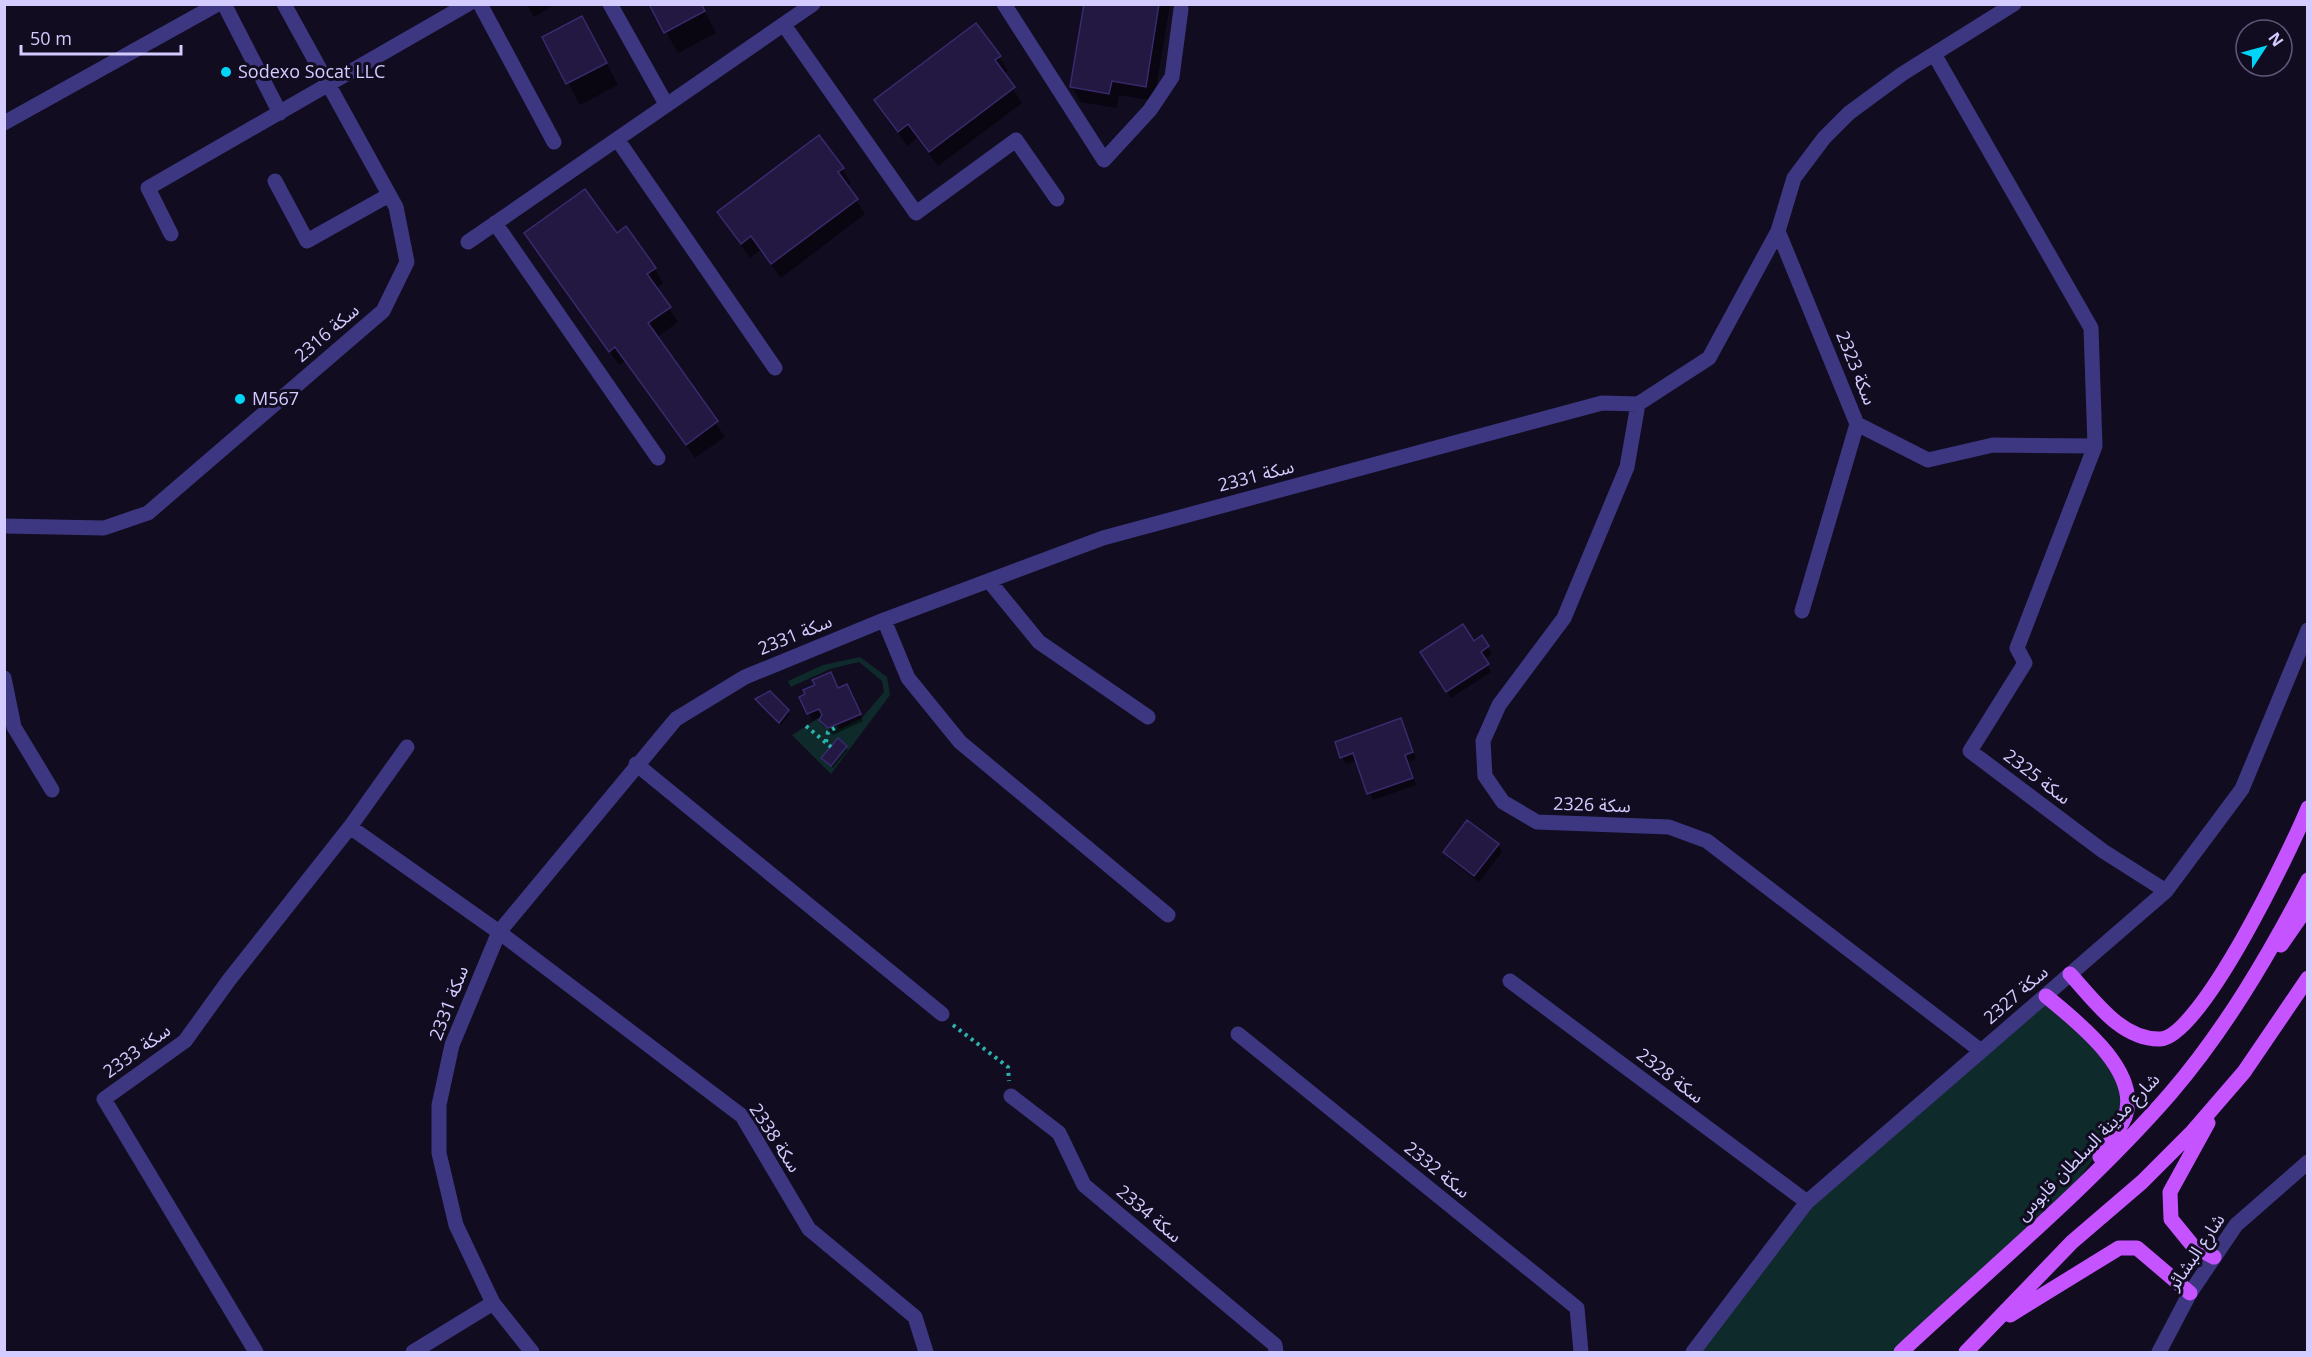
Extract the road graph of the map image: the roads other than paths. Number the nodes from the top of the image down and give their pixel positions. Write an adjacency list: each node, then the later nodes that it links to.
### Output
1 (218, 4): 16 (street)
2 (224, 4): 15 (street)
3 (284, 4): 13 (street, 2316 سكة)
4 (468, 4): 13 (street)
5 (480, 4): 18 (street)
6 (610, 4): 14 (street)
7 (813, 4): 11 (street)
8 (1004, 4): 10 (street)
9 (2014, 4): 12 (street)
10 (1181, 9)
11 (784, 25): 14 (street); 21 (street)
12 (1934, 54): 23 (street); 29 (street)
13 (327, 87): 15 (street); 20 (street, 2316 سكة)
14 (666, 104): 17 (street)
15 (280, 113): 24 (street)
16 (4, 123)
17 (617, 139): 22 (street); 26 (street)
18 (554, 142)
19 (275, 181): 20 (street)
20 (389, 195): 31 (street, 2316 سكة)
21 (1057, 200)
22 (495, 224): 25 (street); 30 (street)
23 (1779, 231): 27 (street); 28 (street, سكة 2323)
24 (171, 234)
25 (468, 242)
26 (775, 368)
27 (1638, 404): 32 (street, سكة 2331); 56 (street, سكة 2326)
28 (1857, 424): 29 (street, سكة 2323); 33 (street)
29 (2095, 446): 45 (street, سكة 2325)
30 (658, 458)
31 (4, 526)
32 (989, 581): 34 (street, سكة 2331); 38 (street)
33 (1802, 610)
34 (884, 620): 40 (street, سكة 2331); 47 (street)
35 (2307, 630): 45 (street, سكة 2327)
36 (4, 678): 37 (street)
37 (5, 683): 41 (street)
38 (1148, 717)
39 (407, 747): 43 (street, سكة 2333)
40 (636, 764): 48 (street, سكة 2331); 54 (street)
41 (52, 790)
42 (2307, 808): 50 (main road)
43 (350, 827): 48 (street); 66 (street, سكة 2333)
44 (2307, 880): 49 (main road, شارع مدينة السلطان قابوس)
45 (2166, 891): 50 (street, سكة 2327)
46 (2307, 906): 49 (main road)
47 (1168, 915)
48 (499, 932): 64 (street, سكة 2331); 69 (street, سكة 2338)
49 (2261, 966): 60 (main road, شارع مدينة السلطان قابوس)
50 (2070, 974): 53 (street, سكة 2327)
51 (2307, 978): 58 (main road)
52 (1510, 981): 61 (street, سكة 2328)
53 (2046, 996): 56 (street, سكة 2327); 60 (main road)
54 (942, 1014)
55 (1238, 1035): 71 (street, سكة 2332)
56 (1981, 1051): 61 (street, سكة 2327)
57 (1011, 1096): 70 (street, سكة 2334)
58 (2223, 1097): 62 (main road); 65 (main road)
59 (2307, 1162): 62 (street, شارع البشائر)
60 (2075, 1192): 73 (main road, شارع مدينة السلطان قابوس)
61 (1808, 1202): 72 (street, سكة 2327)
62 (2214, 1257): 63 (street, شارع البشائر)
63 (2190, 1293): 65 (main road); 75 (street, شارع البشائر)
64 (493, 1303): 67 (street); 68 (street, سكة 2331)
65 (1990, 1327): 74 (main road)
66 (256, 1353)
67 (413, 1353)
68 (532, 1353)
69 (926, 1353)
70 (1276, 1353)
71 (1581, 1353)
72 (1693, 1353)
73 (1902, 1353)
74 (1965, 1353)
75 (2159, 1353)

